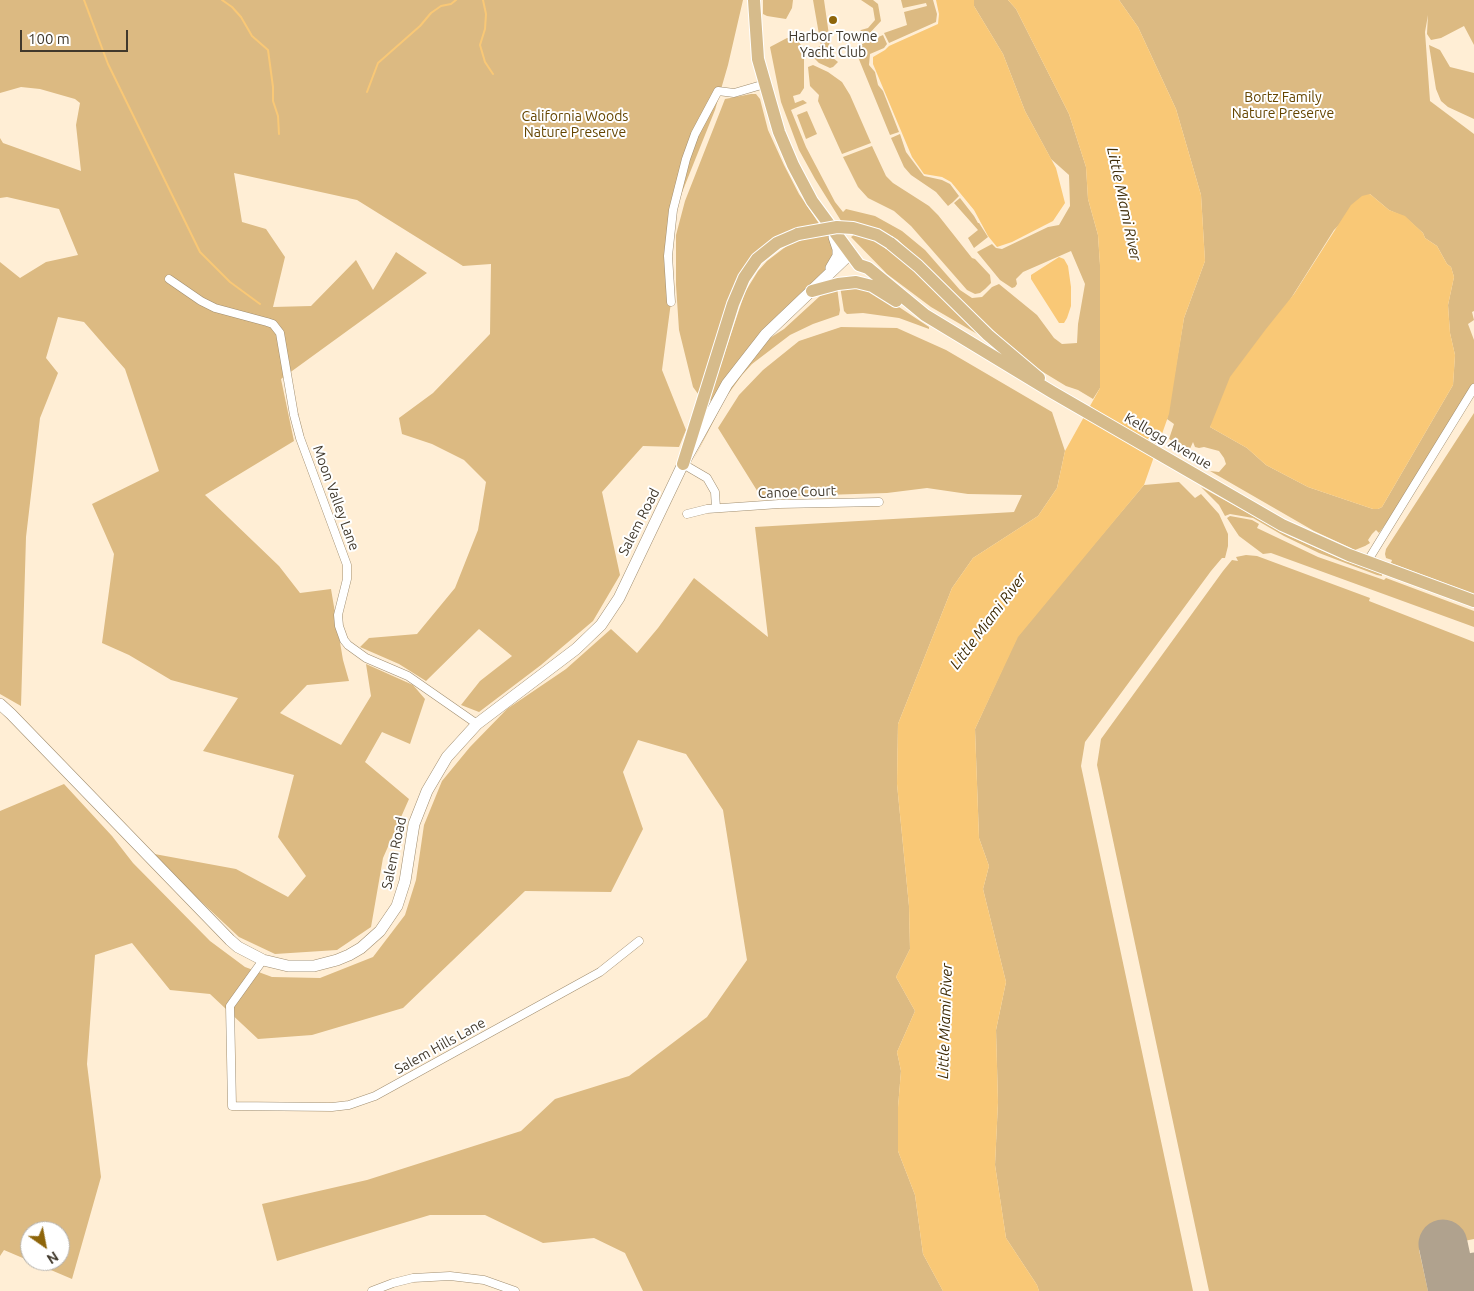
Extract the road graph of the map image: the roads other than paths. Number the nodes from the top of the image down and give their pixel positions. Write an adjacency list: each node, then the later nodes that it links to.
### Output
1 (754, 0): 2 (main road, Kellogg Avenue)
2 (765, 84): 3 (main road, Kellogg Avenue); 8 (street)
3 (835, 232): 4 (main road, Kellogg Avenue); 5 (street, Salem Road)
4 (852, 253): 5 (street, Salem Road); 9 (main road, Kellogg Avenue)
5 (825, 278): 7 (street, Salem Road)
6 (169, 279): 19 (street, Moon Valley Lane)
7 (812, 291): 9 (main road); 12 (street, Salem Road)
8 (671, 302)
9 (925, 315): 11 (main road, Kellogg Avenue)
10 (1474, 388): 16 (street)
11 (1052, 392): 12 (main road, bridge); 16 (main road, Kellogg Avenue)
12 (684, 464): 14 (street); 19 (street, Salem Road)
13 (879, 502): 14 (street, Canoe Court)
14 (716, 508): 15 (street, Canoe Court)
15 (687, 514)
16 (1367, 562): 17 (main road, Kellogg Avenue)
17 (1474, 601)
18 (0, 704): 21 (street, Salem Road)
19 (477, 724): 21 (street, Salem Road)
20 (639, 941): 21 (street, Salem Hills Lane)
21 (263, 960)
22 (372, 1291): 23 (street)
23 (515, 1291)

